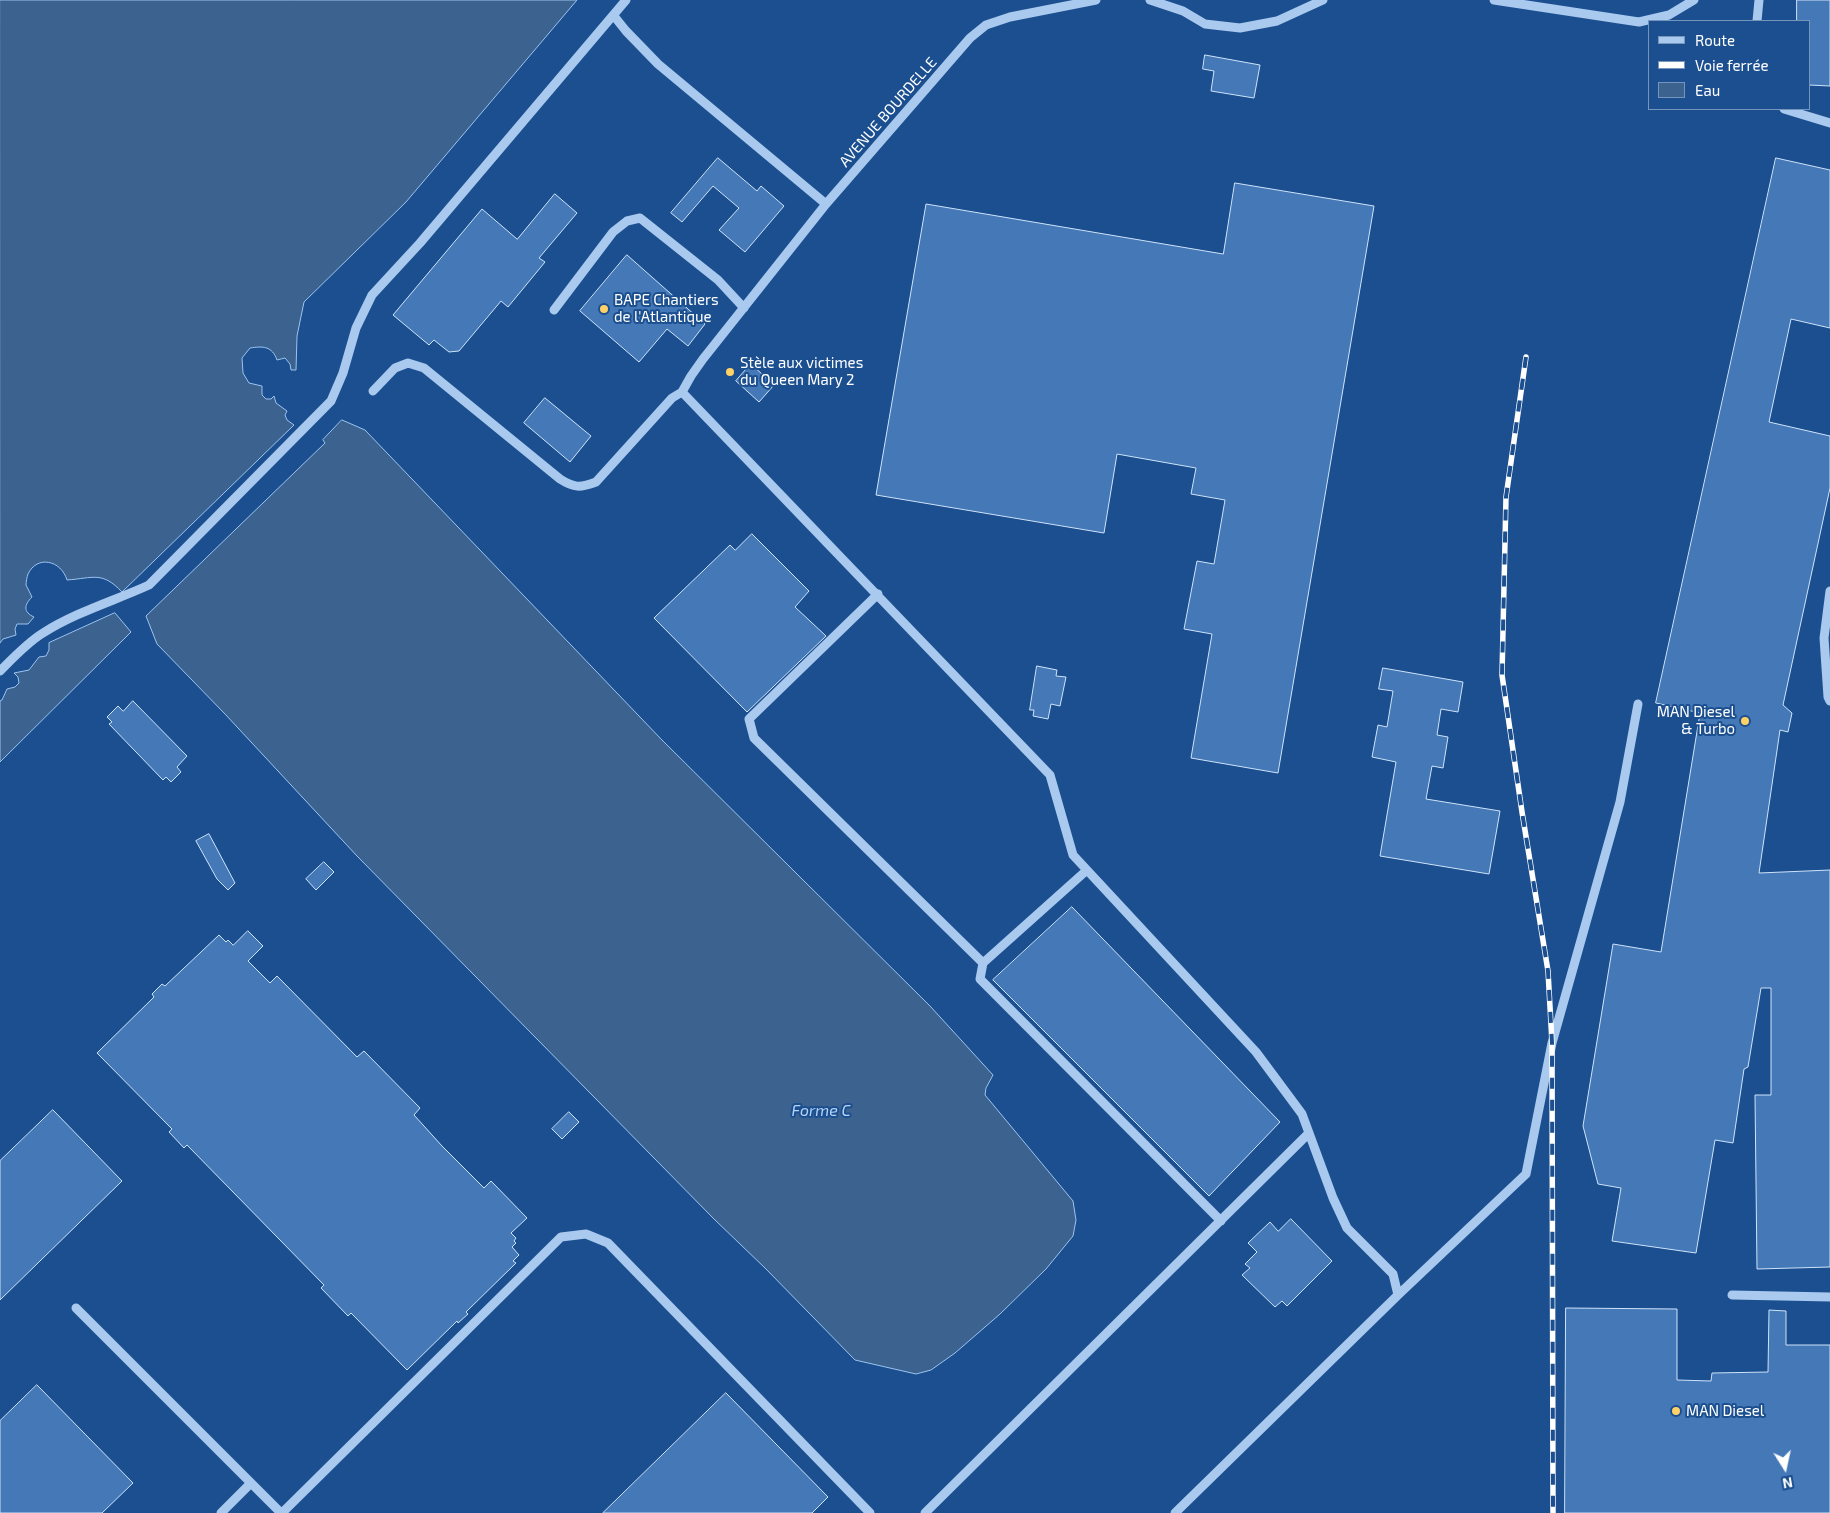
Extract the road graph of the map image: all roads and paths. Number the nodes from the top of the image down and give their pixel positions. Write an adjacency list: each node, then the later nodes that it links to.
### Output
1 (626, 0): 8 (street)
2 (1096, 0): 12 (street, AVENUE BOURDELLE)
3 (1150, 0): 4 (street)
4 (1323, 0)
5 (1494, 0): 6 (street)
6 (1694, 0)
7 (1759, 0): 9 (street)
8 (614, 16): 12 (street); 19 (street)
9 (1756, 20)
10 (1787, 110): 11 (street)
11 (1830, 124)
12 (826, 204): 13 (street, AVENUE BOURDELLE)
13 (744, 308): 14 (street); 16 (street, AVENUE BOURDELLE)
14 (554, 310)
15 (373, 391): 16 (street, AVENUE BOURDELLE)
16 (682, 392): 18 (street)
17 (1830, 591): 20 (street)
18 (878, 594): 22 (street); 23 (street)
19 (0, 671)
20 (1830, 700)
21 (1638, 704): 26 (street)
22 (1086, 870): 23 (street); 24 (street)
23 (983, 963): 25 (street)
24 (1309, 1133): 25 (street); 26 (street)
25 (1221, 1221): 34 (street)
26 (1398, 1295): 35 (street)
27 (1732, 1295): 28 (street)
28 (1830, 1297)
29 (76, 1308): 30 (street)
30 (251, 1483): 31 (street); 32 (street)
31 (221, 1513)
32 (281, 1513): 33 (street)
33 (870, 1513)
34 (925, 1513)
35 (1175, 1513)

